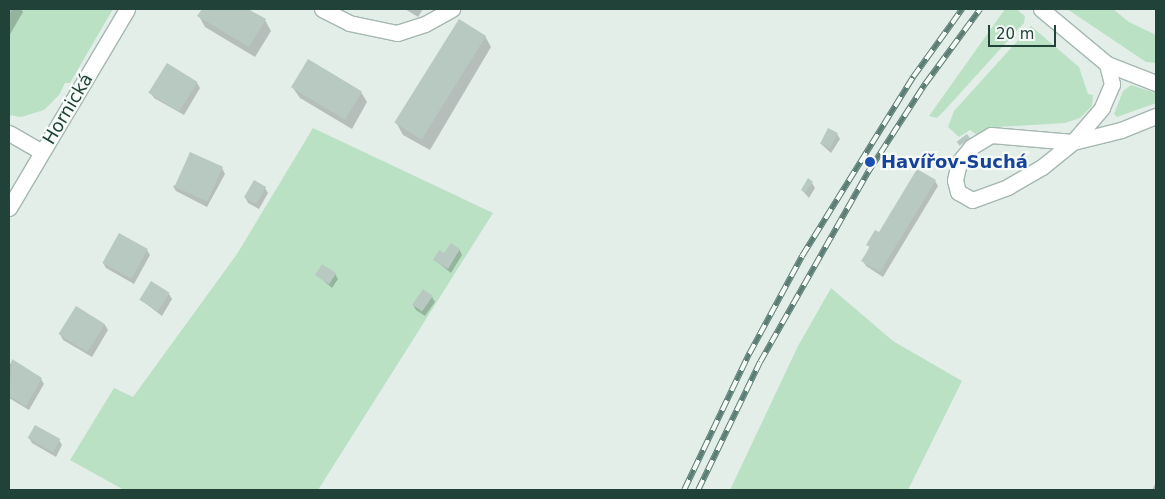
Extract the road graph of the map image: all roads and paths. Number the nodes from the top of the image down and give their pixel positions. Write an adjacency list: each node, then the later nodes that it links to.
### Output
1 (128, 9): 10 (street, Hornická)
2 (322, 9): 3 (street)
3 (452, 9)
4 (1041, 9): 5 (street)
5 (1107, 64): 6 (street); 9 (street)
6 (1156, 83)
7 (1156, 116): 9 (street)
8 (9, 133): 10 (street)
9 (1073, 142): 9 (street)
10 (42, 152): 11 (street, Hornická)
11 (9, 208)

